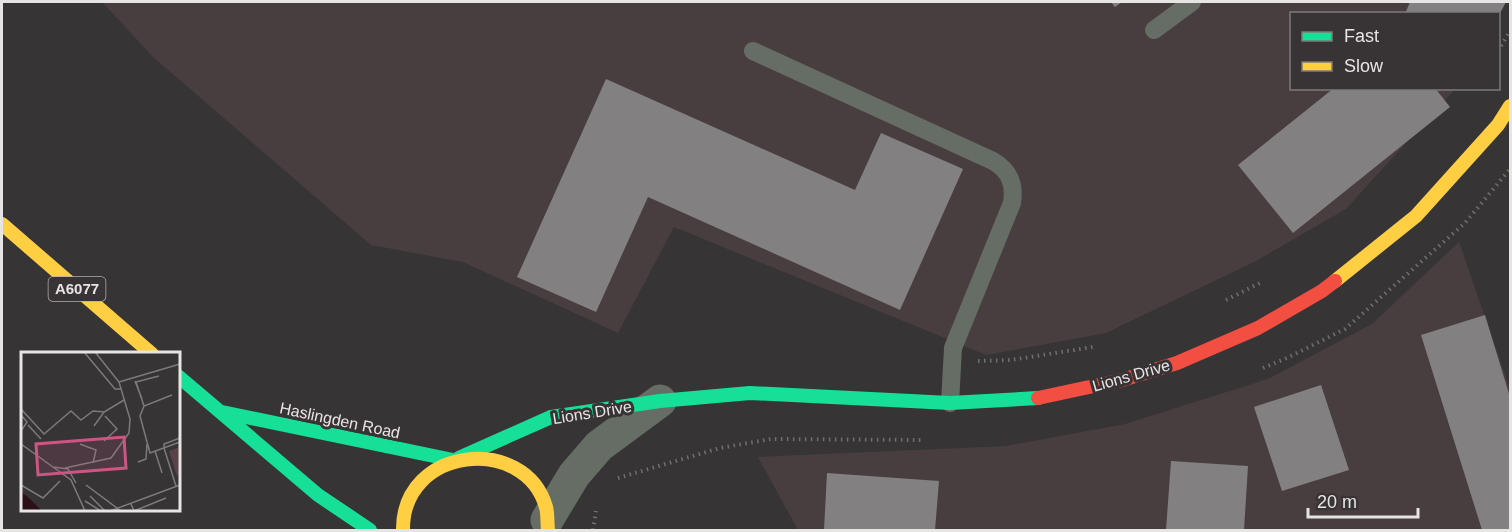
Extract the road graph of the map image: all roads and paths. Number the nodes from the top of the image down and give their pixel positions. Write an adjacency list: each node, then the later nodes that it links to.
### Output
1 (1192, 2): 2 (lane)
2 (1154, 30)
3 (1510, 31): 4 (path)
4 (1500, 48)
5 (753, 51): 11 (lane)
6 (1510, 106): 11 (main road, Lions Drive)
7 (2, 224): 8 (main road, A6077)
8 (150, 352)
9 (180, 378): 12 (main road, Haslingden Road)
10 (660, 401): 11 (main road, Lions Drive); 13 (main road, Lions Drive); 14 (street, Lions Drive)
11 (950, 403)
12 (220, 412): 13 (main road, Haslingden Road); 15 (main road, Haslingden Road)
13 (456, 459): 14 (main road, Haslingden Road); 16 (main road, Lions Drive)
14 (548, 527)
15 (370, 531)
16 (403, 531)

